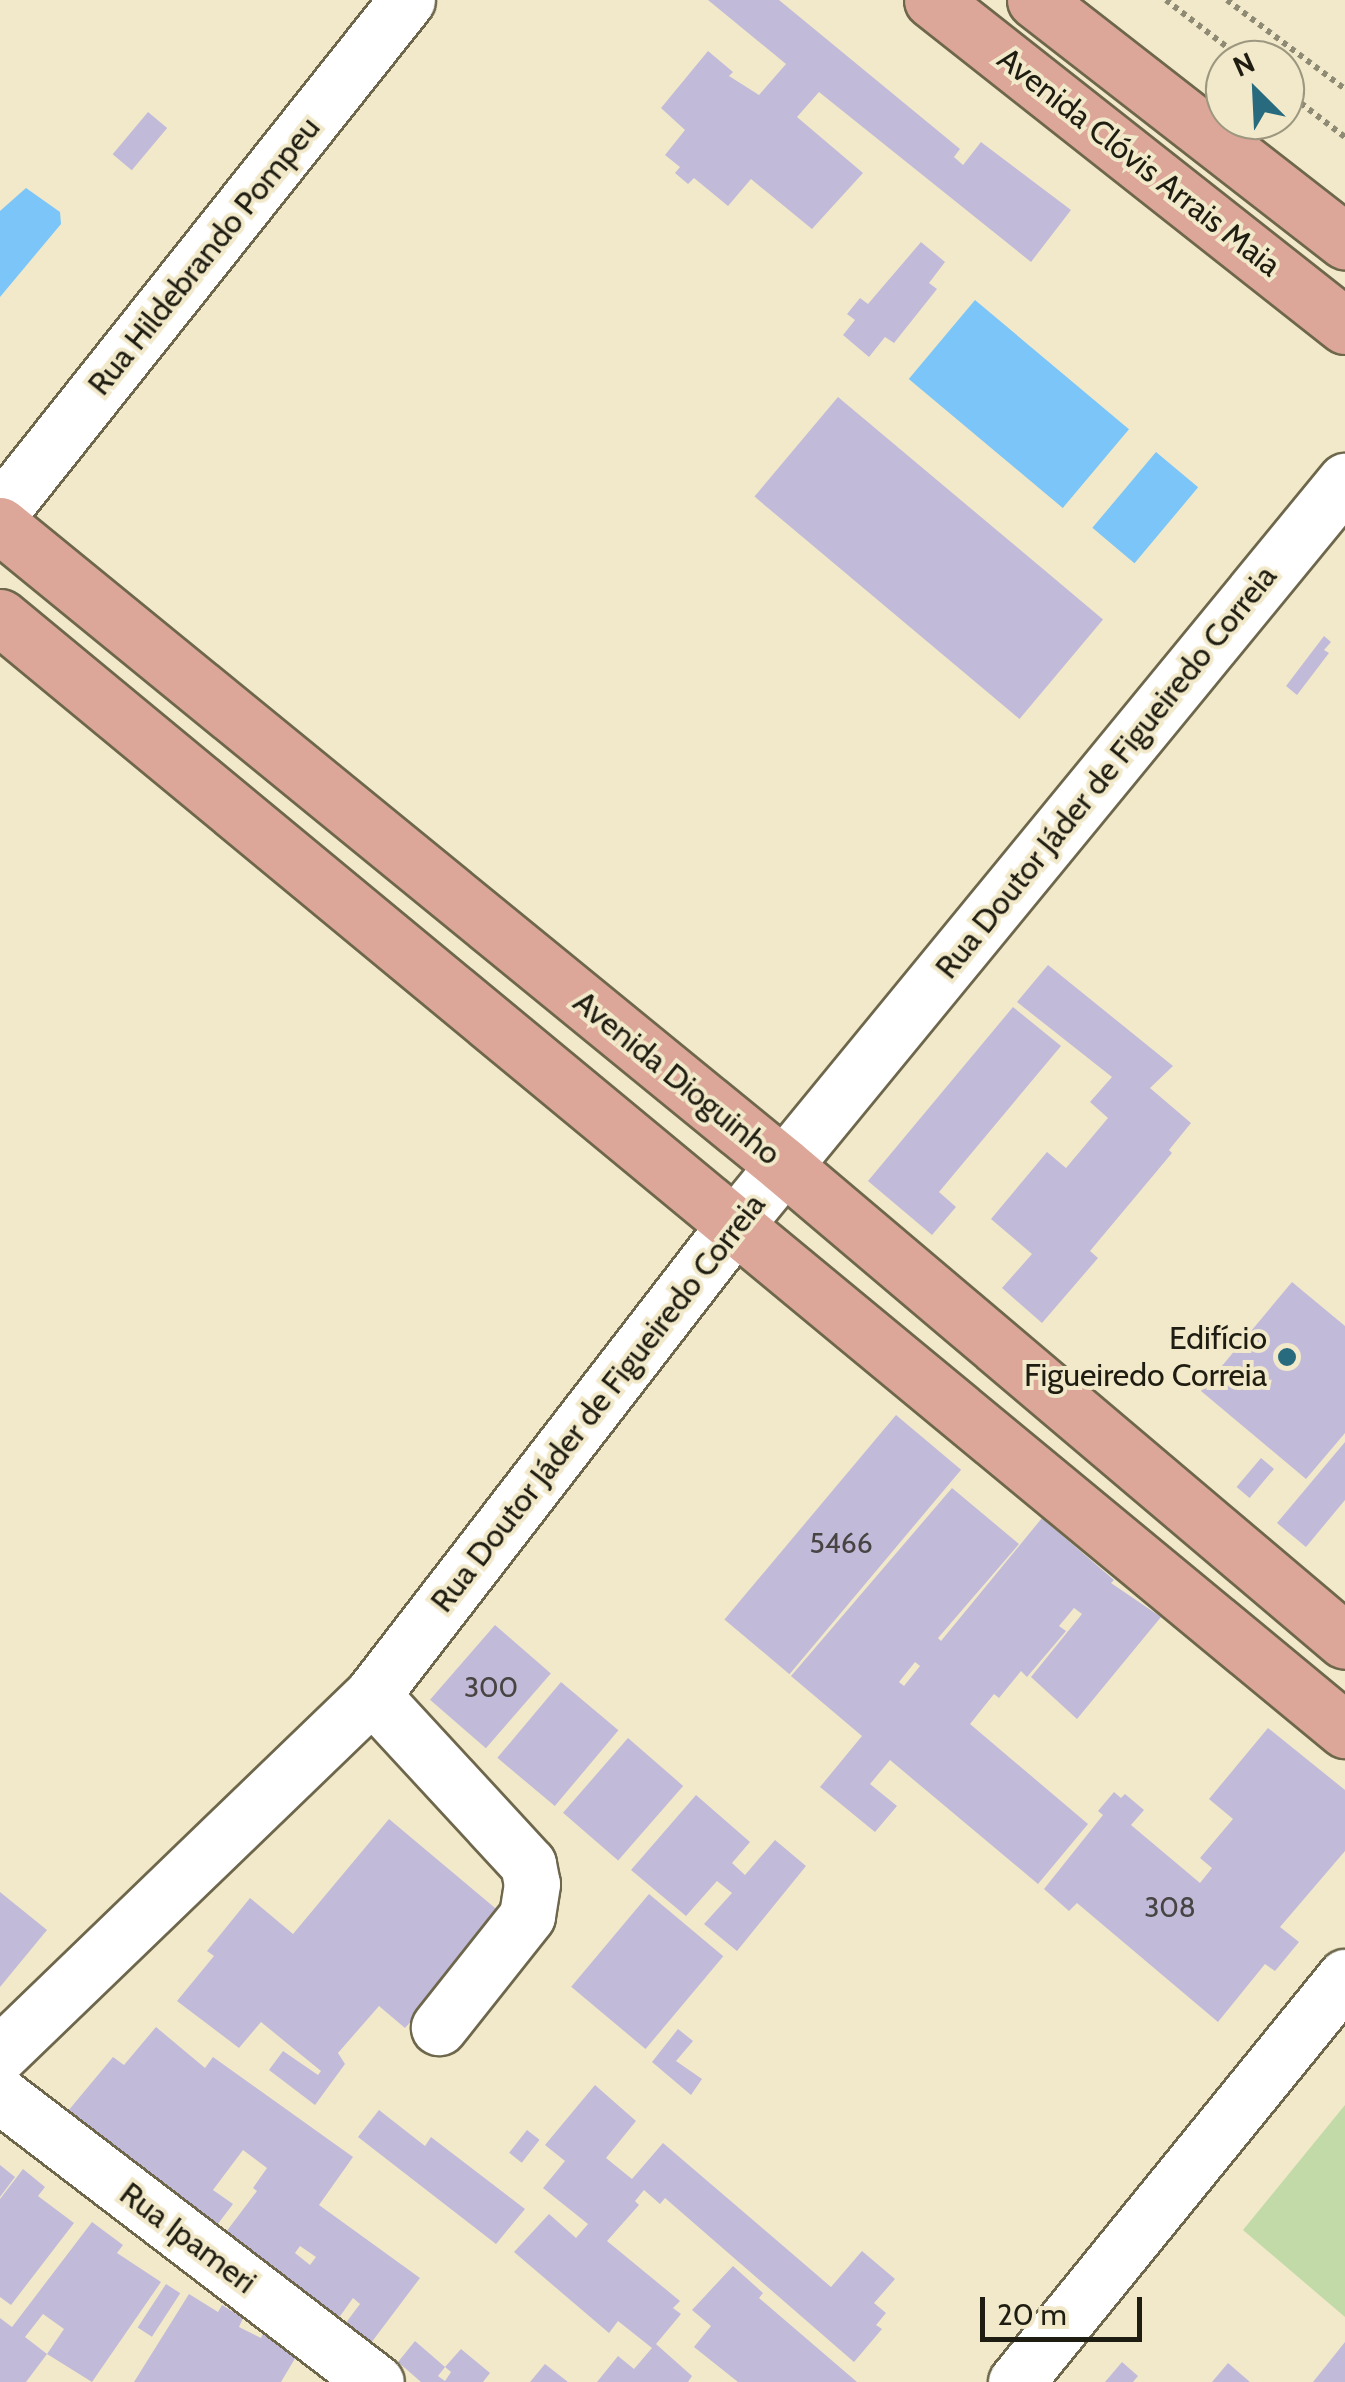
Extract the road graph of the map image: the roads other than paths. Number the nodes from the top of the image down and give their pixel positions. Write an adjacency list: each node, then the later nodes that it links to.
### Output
1 (408, 0): 7 (street, Rua Hildebrando Pompeu)
2 (932, 0): 5 (main road, Avenida Clóvis Arrais Maia)
3 (1035, 0): 4 (main road, Avenida Clóvis Arrais Maia)
4 (1345, 241)
5 (1345, 326)
6 (1345, 481): 10 (street, Rua Doutor Jáder de Figueiredo Correia)
7 (0, 512)
8 (0, 525): 10 (main road, Avenida Dioguinho)
9 (0, 617): 11 (main road)
10 (784, 1166): 11 (street, Rua Doutor Jáder de Figueiredo Correia); 12 (main road, Avenida Dioguinho)
11 (734, 1226): 13 (street, Rua Doutor Jáder de Figueiredo Correia); 14 (main road)
12 (1345, 1641)
13 (372, 1695): 16 (street); 17 (street, Rua Doutor Jáder de Figueiredo Correia)
14 (1345, 1730)
15 (1345, 1977): 20 (street)
16 (439, 2027)
17 (0, 2054)
18 (0, 2095): 19 (street, Rua Ipameri)
19 (376, 2382)
20 (1016, 2382)

